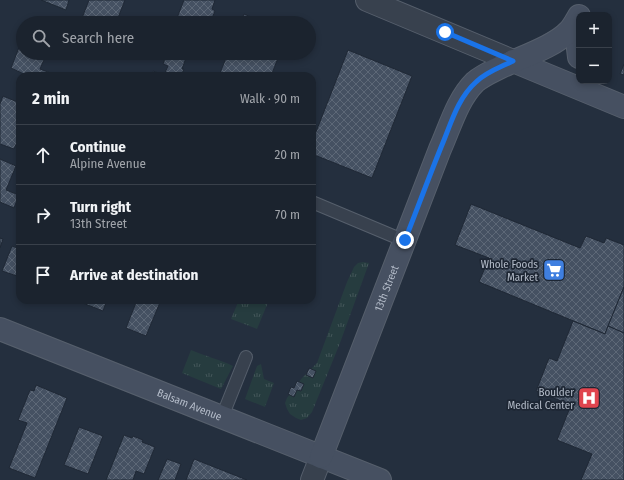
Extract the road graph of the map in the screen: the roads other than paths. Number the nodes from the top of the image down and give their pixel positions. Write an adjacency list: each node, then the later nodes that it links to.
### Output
1 (367, 0): 3 (street)
2 (576, 22): 3 (street, 13th Street)
3 (513, 61): 5 (street); 7 (street, 13th Street)
4 (592, 84): 5 (street)
5 (618, 104)
6 (316, 204): 7 (lane)
7 (405, 240): 11 (street, 13th Street)
8 (0, 329): 10 (street, Balsam Avenue)
9 (246, 357): 10 (lane)
10 (222, 417): 11 (street, Balsam Avenue)
11 (321, 457): 12 (street, 13th Street); 13 (street, Balsam Avenue)
12 (312, 480)
13 (380, 480)

